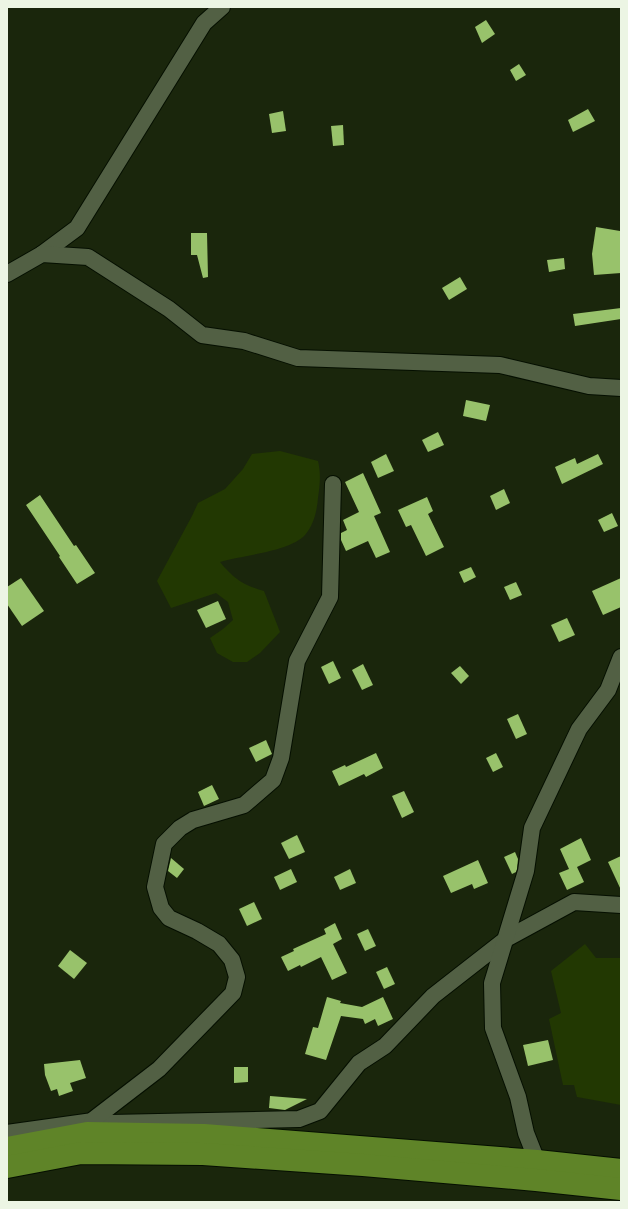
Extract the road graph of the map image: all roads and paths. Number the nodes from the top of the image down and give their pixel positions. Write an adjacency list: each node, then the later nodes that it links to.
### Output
1 (222, 7): 2 (street)
2 (42, 254): 3 (street); 4 (street)
3 (7, 274)
4 (621, 388)
5 (333, 484): 9 (street)
6 (621, 657): 8 (street)
7 (621, 905): 8 (street)
8 (506, 939): 9 (street); 12 (street)
9 (90, 1127): 10 (street); 11 (main road); 12 (main road)
10 (7, 1133)
11 (7, 1148)
12 (537, 1161): 14 (main road)
13 (7, 1167): 15 (main road)
14 (621, 1170)
15 (621, 1189)

